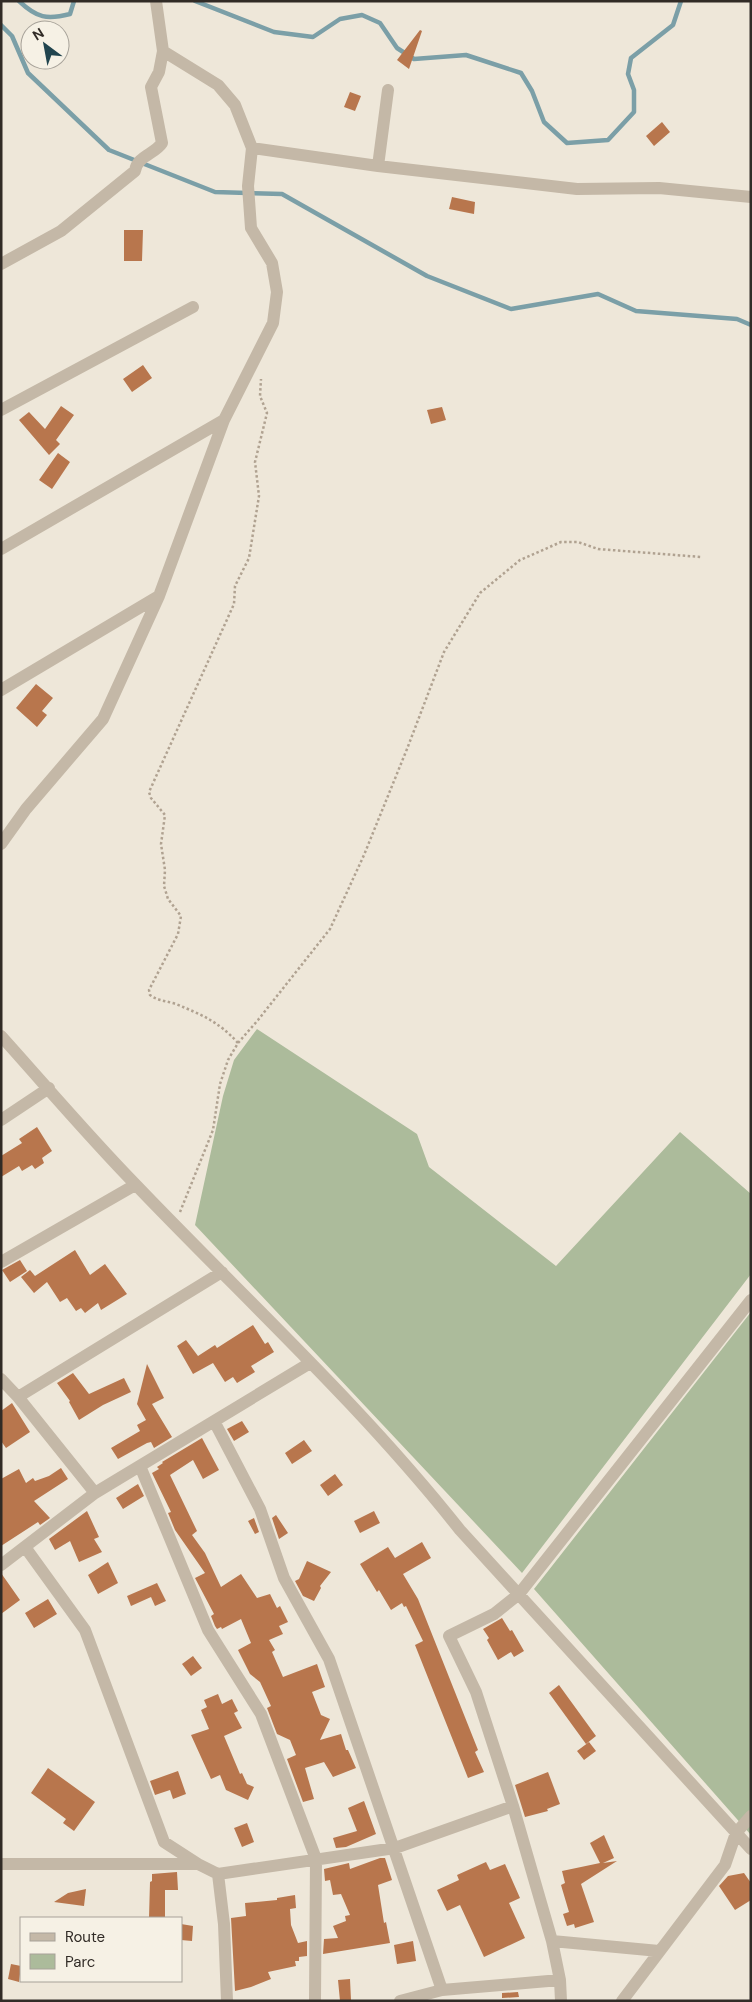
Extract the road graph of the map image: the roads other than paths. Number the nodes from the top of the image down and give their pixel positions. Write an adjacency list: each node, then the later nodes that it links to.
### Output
1 (156, 1): 2 (street)
2 (163, 51): 4 (street); 7 (street)
3 (388, 90): 5 (street)
4 (252, 148): 5 (street); 10 (street)
5 (378, 166): 6 (street)
6 (751, 197)
7 (1, 264)
8 (193, 307): 9 (street)
9 (1, 410)
10 (224, 420): 11 (street); 12 (street)
11 (1, 549)
12 (158, 596): 13 (street); 14 (street)
13 (1, 690)
14 (1, 844)
15 (1, 1036): 16 (street)
16 (49, 1088): 17 (street); 18 (street)
17 (1, 1120)
18 (135, 1185): 19 (street); 20 (street)
19 (1, 1262)
20 (222, 1272): 22 (street); 24 (street)
21 (751, 1300): 30 (street)
22 (310, 1363): 25 (street); 30 (street)
23 (1, 1379): 24 (street)
24 (18, 1397): 27 (street)
25 (214, 1421): 26 (street); 34 (street)
26 (140, 1466): 27 (street); 36 (street)
27 (95, 1492): 28 (street)
28 (25, 1547): 29 (street); 38 (street)
29 (1, 1565)
30 (519, 1594): 31 (street); 33 (street)
31 (513, 1806): 34 (street); 40 (street)
32 (751, 1816): 33 (street)
33 (736, 1833): 35 (street); 41 (street)
34 (395, 1848): 36 (street); 43 (street)
35 (751, 1849)
36 (316, 1859): 39 (street); 45 (street)
37 (1, 1864): 38 (street)
38 (198, 1864): 39 (street)
39 (218, 1874): 44 (street)
40 (552, 1941): 41 (street); 42 (street)
41 (659, 1951): 48 (street)
42 (560, 1980): 43 (street); 47 (street)
43 (442, 1990): 46 (street)
44 (227, 2001)
45 (315, 2001)
46 (400, 2001)
47 (561, 2001)
48 (622, 2001)

